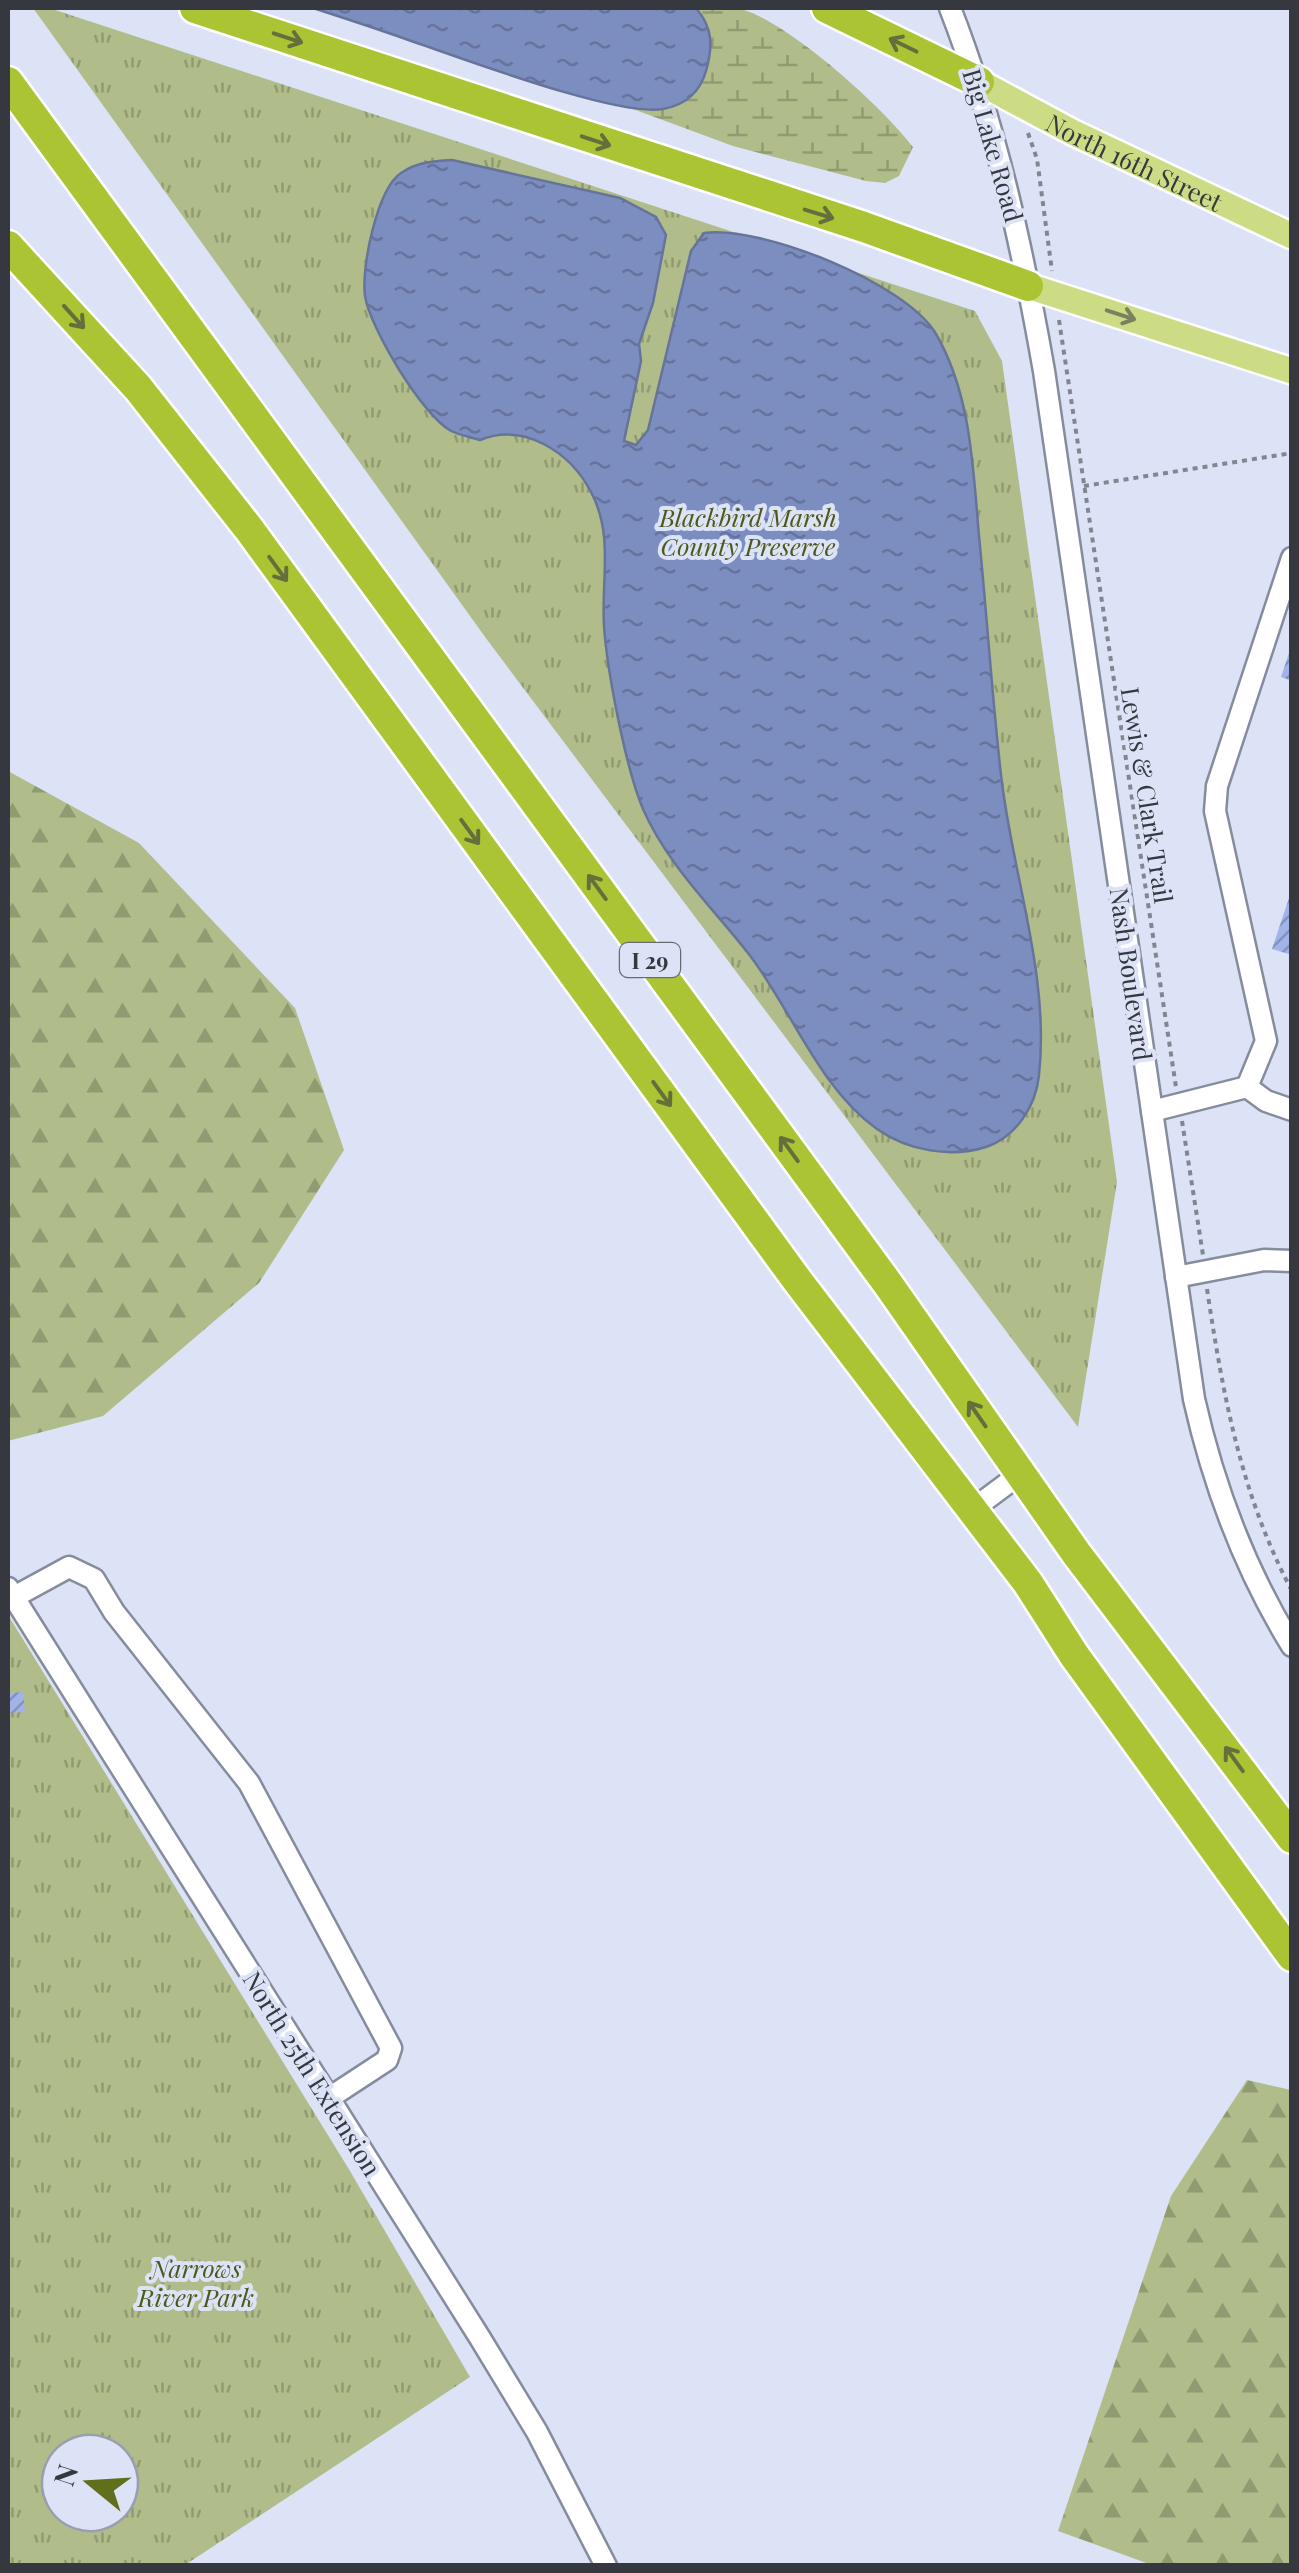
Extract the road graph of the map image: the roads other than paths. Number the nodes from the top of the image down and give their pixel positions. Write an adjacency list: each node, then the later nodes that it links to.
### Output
1 (195, 8): 8 (highway, one-way to 8)
2 (827, 8): 5 (highway, one-way to 2)
3 (950, 8): 5 (street, Big Lake Road)
4 (8, 82): 16 (highway, I 29, one-way to 4)
5 (978, 82): 6 (main road, North 16th Street); 8 (street, Big Lake Road)
6 (1292, 236)
7 (8, 246): 17 (highway, I 29, one-way to 17)
8 (1042, 290): 9 (main road, one-way to 9); 13 (street, Nash Boulevard)
9 (1292, 371)
10 (1292, 558): 11 (street)
11 (1246, 1088): 12 (street); 13 (street)
12 (1292, 1110)
13 (1152, 1111): 15 (street, Nash Boulevard)
14 (1292, 1262): 15 (street)
15 (1176, 1278): 19 (street, Nash Boulevard)
16 (1020, 1474): 17 (street); 20 (highway, I 29, one-way to 16)
17 (973, 1509): 21 (highway, I 29)
18 (11, 1592): 22 (street, North 25th Extension); 22 (street)
19 (1292, 1646)
20 (1292, 1838)
21 (1292, 1956)
22 (330, 2098): 23 (street, North 25th Extension)
23 (606, 2566)

